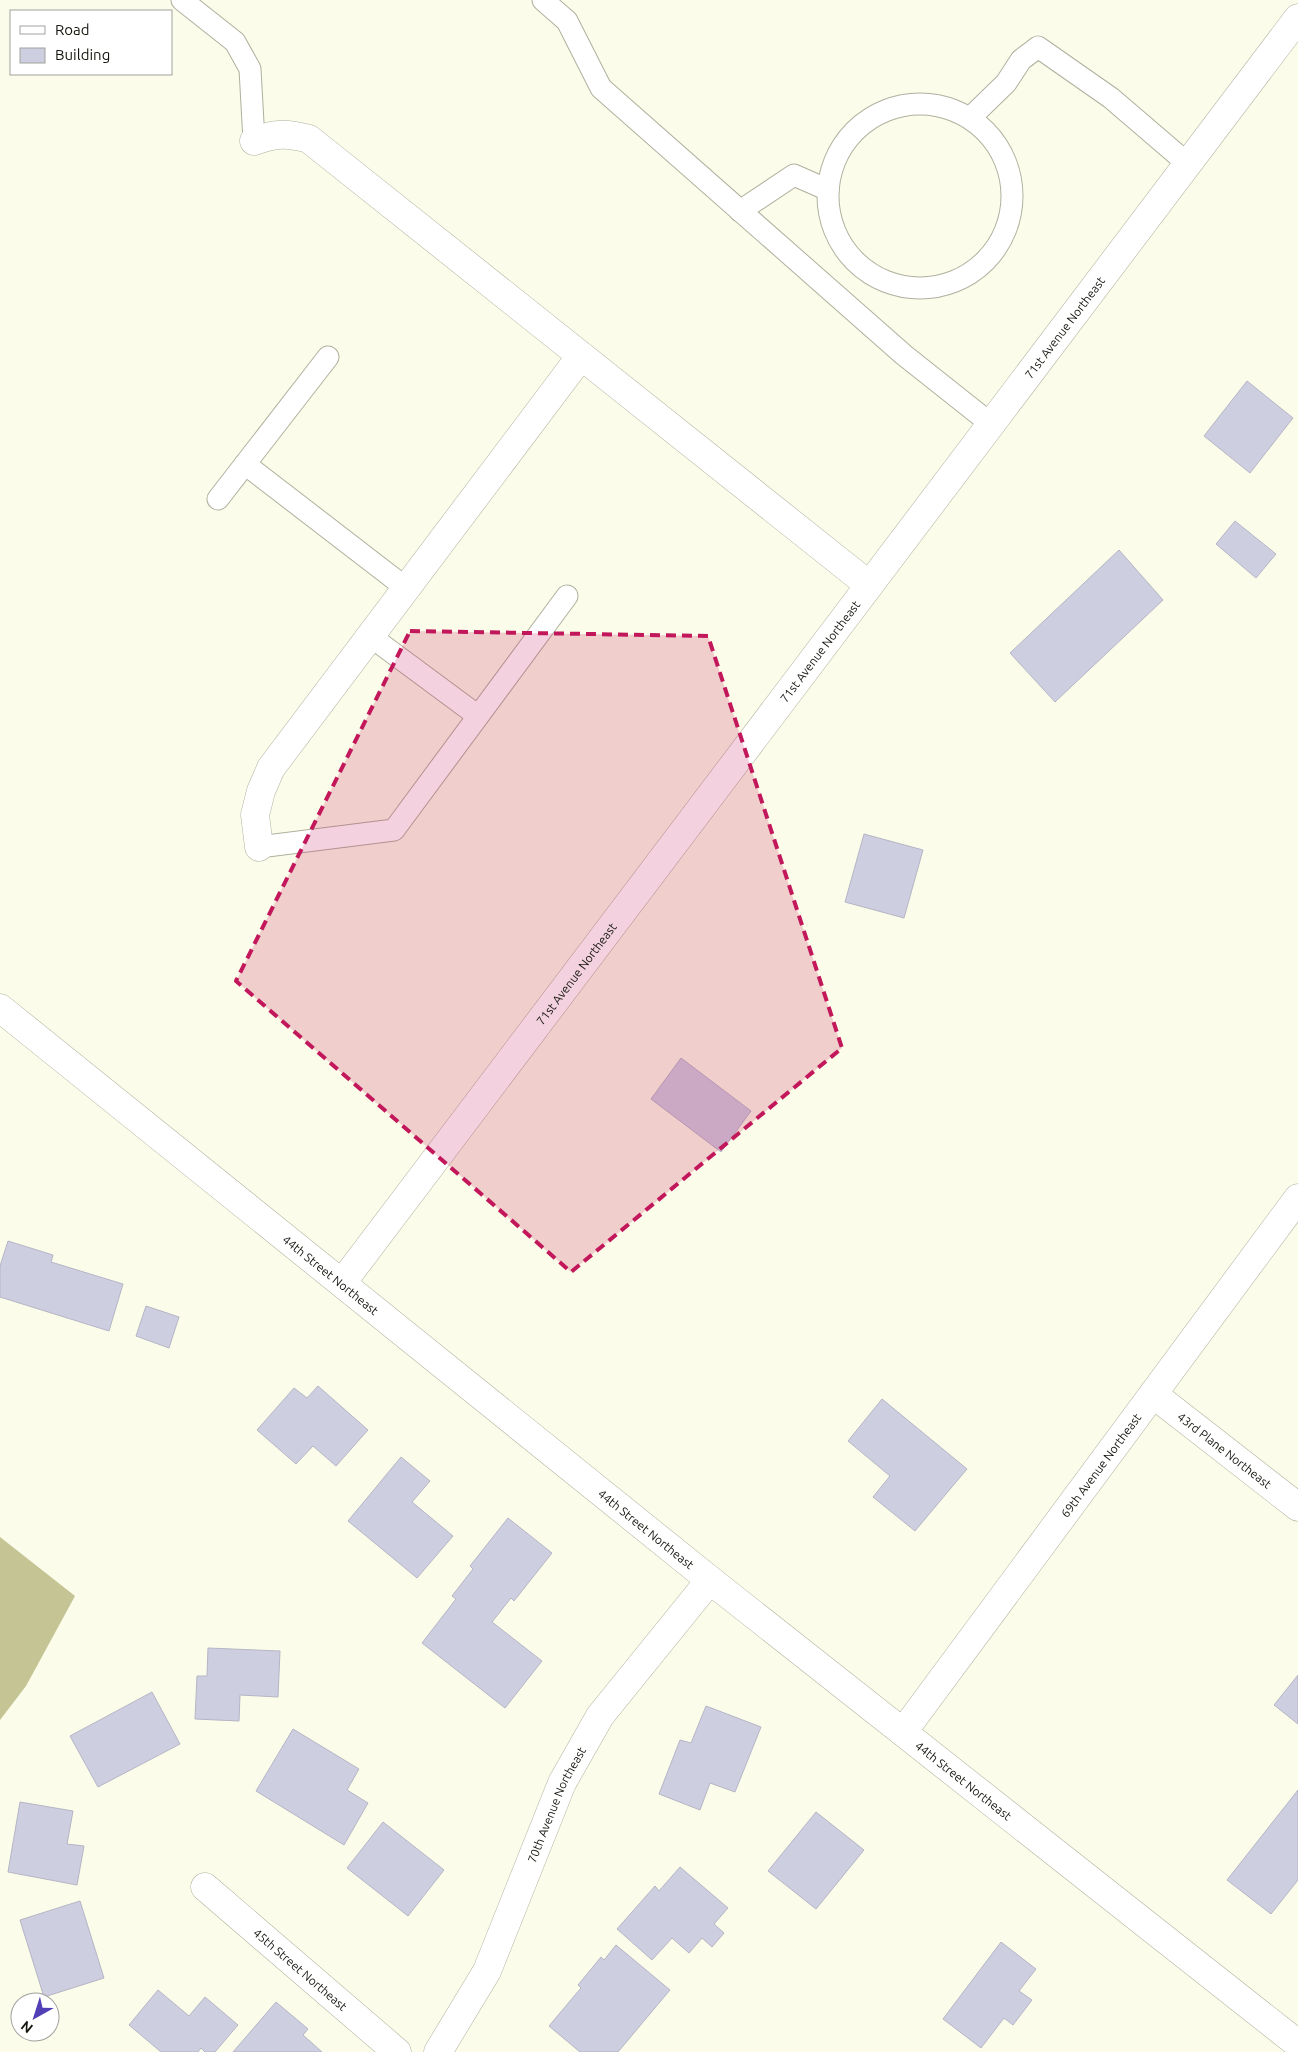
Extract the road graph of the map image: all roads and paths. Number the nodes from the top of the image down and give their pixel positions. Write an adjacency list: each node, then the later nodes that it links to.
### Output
1 (182, 0): 6 (lane)
2 (543, 0): 3 (lane)
3 (567, 10): 9 (lane)
4 (1298, 18): 7 (street, 71st Avenue Northeast)
5 (970, 118): 7 (lane); 8 (lane); 8 (lane)
6 (254, 141): 10 (street)
7 (1188, 164): 12 (street, 71st Avenue Northeast)
8 (828, 190): 9 (lane)
9 (740, 211): 12 (lane)
10 (581, 356): 15 (street); 16 (street)
11 (328, 357): 13 (lane)
12 (992, 424): 15 (street, 71st Avenue Northeast)
13 (245, 464): 14 (lane); 16 (lane)
14 (218, 500)
15 (869, 586): 23 (street, 71st Avenue Northeast)
16 (406, 588): 18 (street)
17 (568, 596): 19 (lane)
18 (370, 636): 19 (lane); 20 (street)
19 (478, 716): 20 (lane)
20 (259, 848)
21 (0, 1008): 23 (street, 44th Street Northeast)
22 (1298, 1198): 24 (street, 69th Avenue Northeast)
23 (342, 1283): 26 (street, 44th Street Northeast)
24 (1153, 1394): 25 (street, 43rd Plane Northeast); 27 (street, 69th Avenue Northeast)
25 (1298, 1507)
26 (710, 1580): 27 (street, 44th Street Northeast); 31 (street, 70th Avenue Northeast)
27 (903, 1732): 29 (street, 44th Street Northeast)
28 (205, 1887): 30 (street, 45th Street Northeast)
29 (1298, 2044)
30 (397, 2052)
31 (438, 2052)

